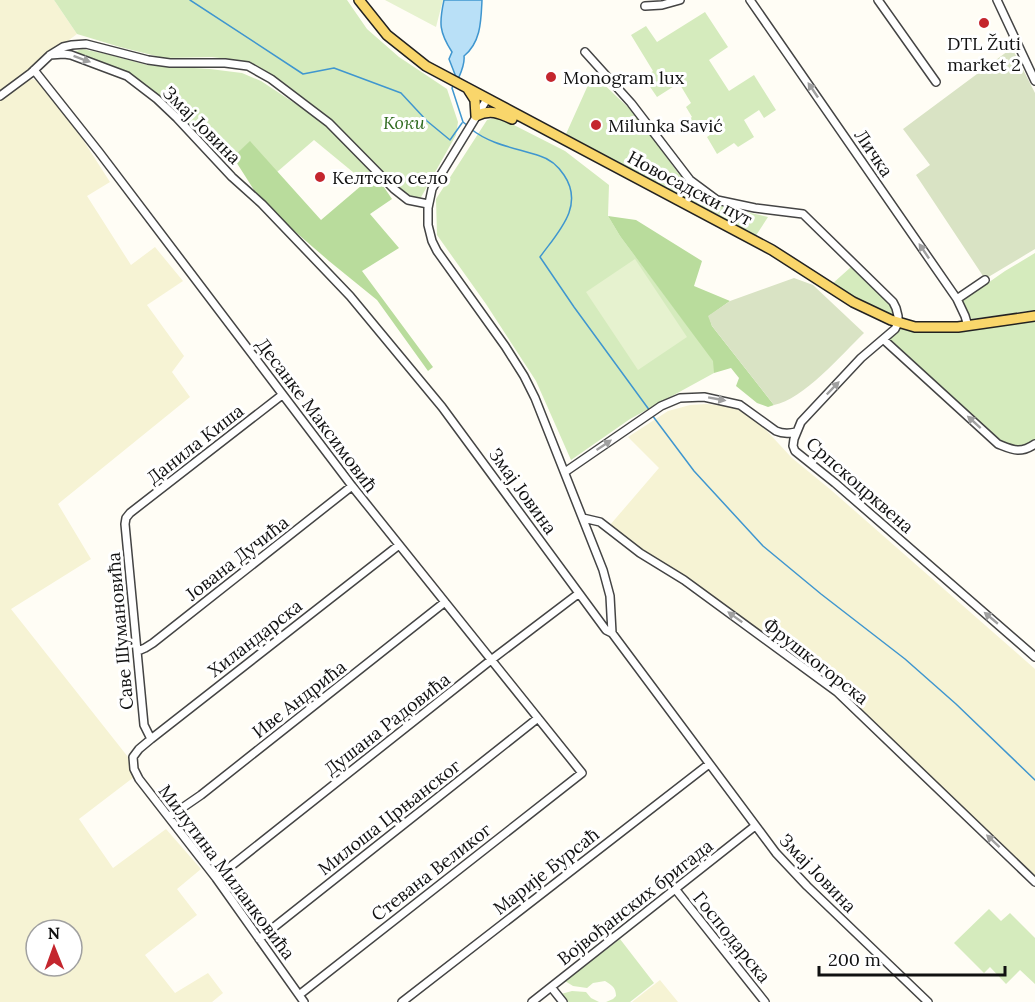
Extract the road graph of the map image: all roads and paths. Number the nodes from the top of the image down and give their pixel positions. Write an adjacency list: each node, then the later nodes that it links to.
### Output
1 (358, 0): 12 (main road, Новосадски пут)
2 (680, 0): 6 (street)
3 (750, 0): 19 (street, Личка, one-way to 3)
4 (878, 0): 11 (street)
5 (997, 0): 10 (street)
6 (645, 6)
7 (585, 52): 21 (street)
8 (50, 56): 9 (street); 17 (street); 32 (street, Змај Јовина, one-way to 32)
9 (34, 70): 13 (street); 24 (street, Десанке Максимовић)
10 (1035, 81)
11 (936, 82)
12 (468, 89): 14 (main road, Новосадски пут); 16 (main road)
13 (0, 96)
14 (487, 99): 15 (main road, Новосадски пут); 16 (street)
15 (524, 118): 16 (main road); 21 (main road, Новосадски пут)
16 (474, 120): 17 (street)
17 (428, 204): 27 (street)
18 (985, 280): 19 (street)
19 (957, 299): 22 (street, Личка)
20 (1035, 316): 22 (main road, Новосадски пут)
21 (898, 323): 22 (main road, Новосадски пут); 23 (street)
22 (968, 326)
23 (884, 340): 25 (street, one-way to 23); 26 (street, one-way to 23)
24 (282, 395): 28 (street, Десанке Максимовић); 29 (street, Данила Киша)
25 (796, 432): 27 (street, Српскоцрквена, one-way to 25); 36 (street, Српскоцрквена, one-way to 25)
26 (1035, 444)
27 (565, 472): 30 (street)
28 (352, 486): 31 (street, Десанке Максимовић); 35 (street, Јована Дучића)
29 (126, 518): 35 (street, Саве Шумановића)
30 (583, 518): 34 (street); 46 (street, Фрушкогорска, one-way to 30)
31 (399, 545): 33 (street, Десанке Максимовић); 39 (street, Хиландарска)
32 (578, 594): 34 (street, Змај Јовина); 37 (street, Душана Радовића)
33 (445, 602): 37 (street, Десанке Максимовић); 43 (street, Иве Андрића)
34 (612, 633): 41 (street, Змај Јовина)
35 (138, 651): 39 (street, Саве Шумановића)
36 (1035, 657)
37 (491, 660): 38 (street, Десанке Максимовић); 45 (street, Душана Радовића)
38 (538, 718): 42 (street, Десанке Максимовић); 48 (street, Милоша Црњанског)
39 (151, 739): 40 (street, Хиландарска)
40 (133, 757): 43 (street, Милутина Миланковића)
41 (709, 764): 44 (street, Змај Јовина); 52 (street, Марије Бурсаћ)
42 (582, 773): 50 (street, Стевана Великог)
43 (169, 817): 45 (street, Милутина Миланковића)
44 (756, 826): 47 (street, Војвођанских бригада); 56 (street, Змај Јовина)
45 (216, 878): 48 (street, Милутина Миланковића)
46 (1035, 882)
47 (676, 890): 49 (street, Војвођанских бригада); 55 (street, Господарска)
48 (259, 939): 50 (street, Милутина Миланковића)
49 (551, 987): 53 (street, Војвођанских бригада); 54 (street)
50 (299, 995): 51 (street, Милутина Миланковића)
51 (304, 1002)
52 (402, 1002)
53 (532, 1002)
54 (563, 1002)
55 (765, 1002)
56 (928, 1002)

